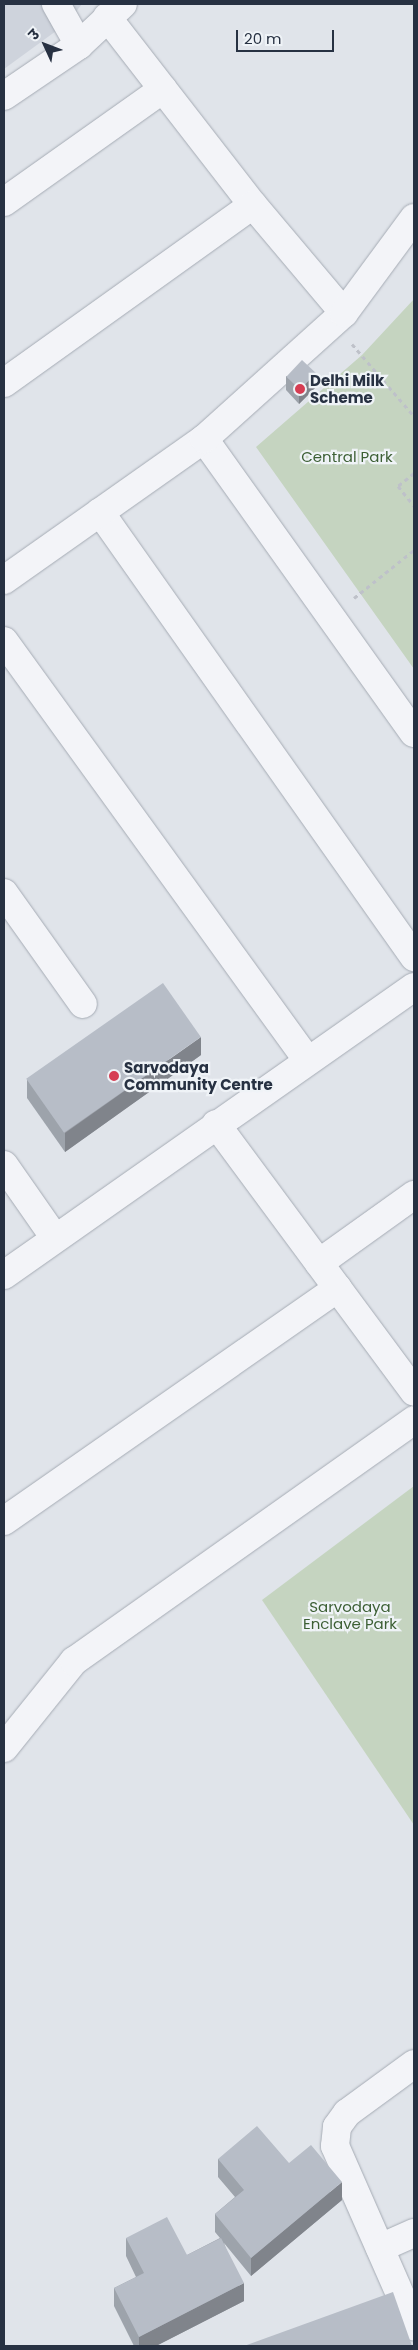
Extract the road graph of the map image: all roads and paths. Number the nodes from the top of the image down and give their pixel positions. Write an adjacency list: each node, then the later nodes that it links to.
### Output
1 (56, 4): 3 (street)
2 (115, 10): 3 (street); 4 (street)
3 (79, 45): 5 (street)
4 (163, 89): 6 (street); 7 (street)
5 (4, 96)
6 (4, 202)
7 (253, 205): 9 (street); 10 (street)
8 (414, 218): 9 (street)
9 (338, 318): 11 (path); 12 (street)
10 (4, 383)
11 (414, 416)
12 (204, 438): 15 (street); 18 (street)
13 (414, 473): 14 (path)
14 (414, 506)
15 (100, 512): 17 (street); 22 (street)
16 (414, 550): 18 (path)
17 (4, 580)
18 (330, 618): 20 (street)
19 (4, 641): 25 (street)
20 (414, 733)
21 (4, 893): 24 (street)
22 (414, 957)
23 (414, 987): 25 (street)
24 (83, 1004)
25 (308, 1061): 26 (street)
26 (216, 1124): 29 (street); 30 (street)
27 (4, 1165): 29 (street)
28 (414, 1195): 30 (street)
29 (56, 1238): 31 (street)
30 (319, 1263): 32 (street)
31 (4, 1275)
32 (338, 1288): 33 (street); 35 (street)
33 (414, 1392)
34 (414, 1420): 36 (street)
35 (4, 1521)
36 (4, 1748)
37 (414, 2064): 39 (street)
38 (414, 2233): 39 (street)
39 (380, 2248): 40 (street)
40 (414, 2326)

